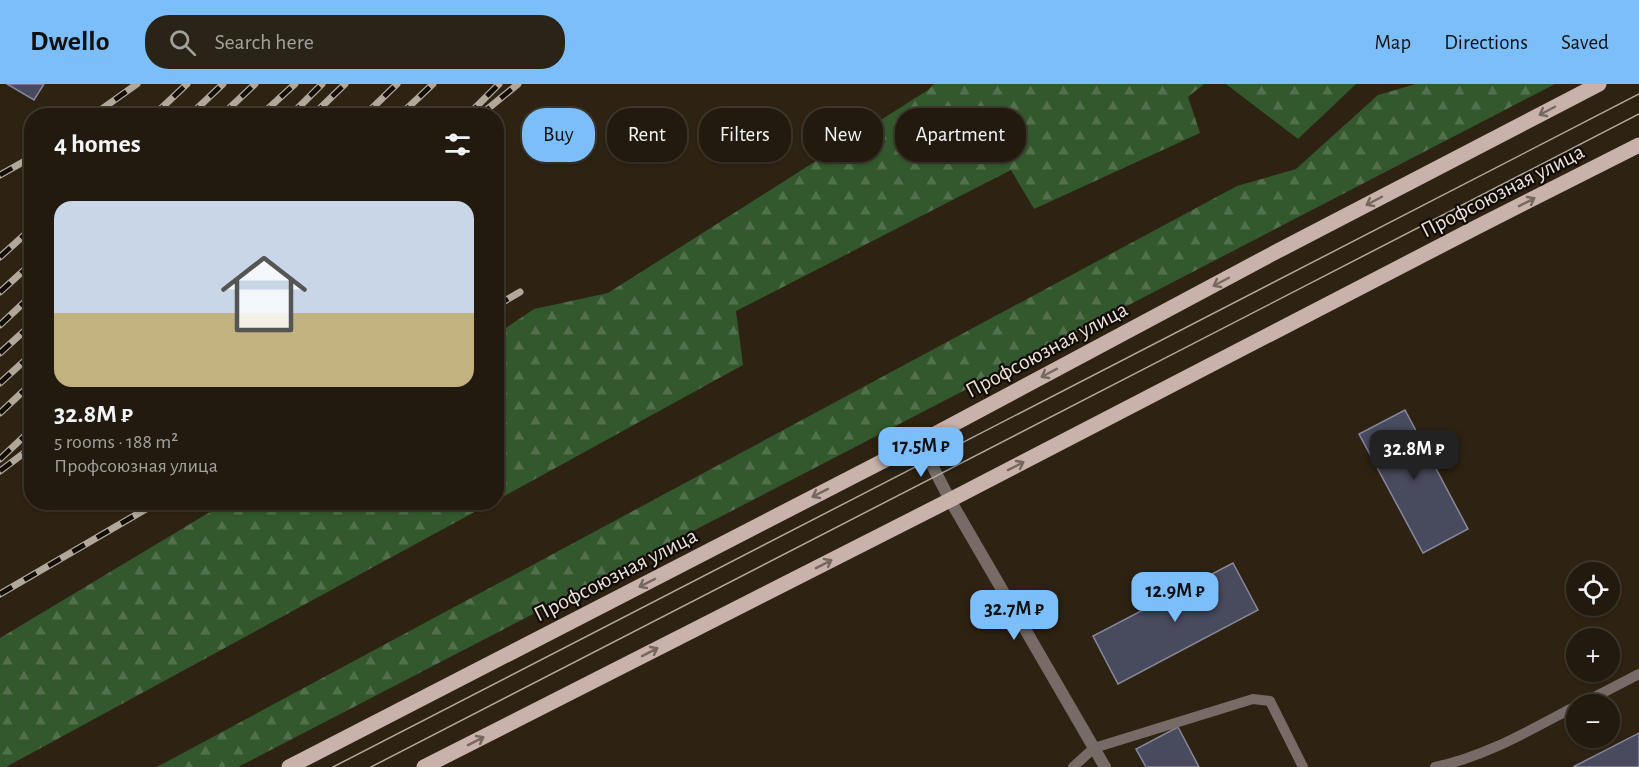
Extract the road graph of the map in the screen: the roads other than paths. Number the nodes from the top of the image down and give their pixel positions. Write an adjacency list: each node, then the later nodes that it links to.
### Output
1 (1599, 84): 3 (main road, Профсоюзная улица, one-way to 3)
2 (1639, 145): 4 (main road, Профсоюзная улица, one-way to 2)
3 (920, 442): 4 (street); 10 (main road, Профсоюзная улица, one-way to 10)
4 (950, 500): 8 (street); 11 (main road, Профсоюзная улица, one-way to 4)
5 (1639, 674): 6 (lane)
6 (1601, 694)
7 (1566, 712): 14 (lane)
8 (1094, 748): 9 (lane); 12 (street); 13 (lane)
9 (1078, 765)
10 (290, 767)
11 (424, 767)
12 (1105, 767)
13 (1303, 767)
14 (1435, 767)

